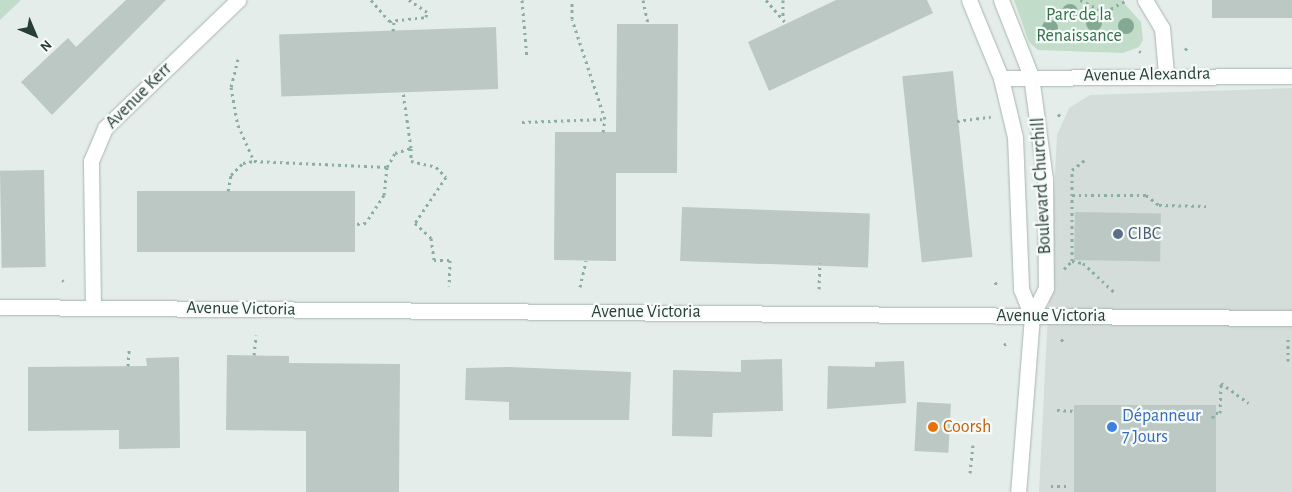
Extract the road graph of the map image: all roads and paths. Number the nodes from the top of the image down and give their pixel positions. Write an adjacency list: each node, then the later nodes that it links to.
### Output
1 (238, 0): 48 (street, Avenue Kerr)
2 (371, 0): 15 (path)
3 (409, 0): 15 (path)
4 (522, 0): 19 (path)
5 (572, 0): 27 (path)
6 (643, 0): 16 (path)
7 (766, 0): 14 (path)
8 (783, 0): 14 (path)
9 (969, 0): 24 (street, Boulevard Churchill)
10 (1001, 0): 22 (street, Boulevard Churchill)
11 (1080, 0): 13 (path)
12 (1145, 0): 21 (street)
13 (1125, 1)
14 (783, 19): 17 (path)
15 (394, 21): 18 (path)
16 (648, 24)
17 (787, 24)
18 (393, 31)
19 (527, 58)
20 (238, 59): 33 (path)
21 (1166, 74): 22 (street, Avenue Alexandra); 23 (street, Avenue Alexandra)
22 (1031, 76): 24 (street, Avenue Alexandra); 49 (street, Boulevard Churchill)
23 (1292, 76)
24 (1001, 78): 49 (street, Boulevard Churchill)
25 (403, 92): 31 (path)
26 (992, 117): 28 (path)
27 (605, 119): 29 (path); 30 (path)
28 (957, 121)
29 (522, 122)
30 (603, 132)
31 (411, 148): 34 (path); 43 (path)
32 (1086, 159): 36 (path)
33 (254, 161): 34 (path); 35 (path)
34 (387, 167): 38 (path)
35 (228, 191)
36 (1072, 195): 37 (path); 40 (path)
37 (1206, 206)
38 (355, 224)
39 (586, 260): 44 (path)
40 (1072, 261): 42 (path); 46 (path)
41 (820, 263): 45 (path)
42 (1061, 272)
43 (449, 286)
44 (580, 287)
45 (819, 288)
46 (1114, 292)
47 (0, 307): 48 (street, Avenue Victoria)
48 (93, 307): 49 (street, Avenue Victoria)
49 (1032, 316): 50 (street, Avenue Victoria); 67 (street, Boulevard Churchill)
50 (1292, 318)
51 (256, 335): 54 (path)
52 (1288, 339): 55 (path)
53 (129, 350): 56 (path)
54 (254, 355)
55 (1288, 361)
56 (128, 366)
57 (1249, 403): 62 (path)
58 (1057, 410): 59 (path)
59 (1074, 411)
60 (1188, 412): 61 (path)
61 (1188, 418)
62 (1213, 418)
63 (973, 445): 64 (path)
64 (970, 473)
65 (1051, 486): 66 (path)
66 (1069, 486)
67 (1018, 492)

